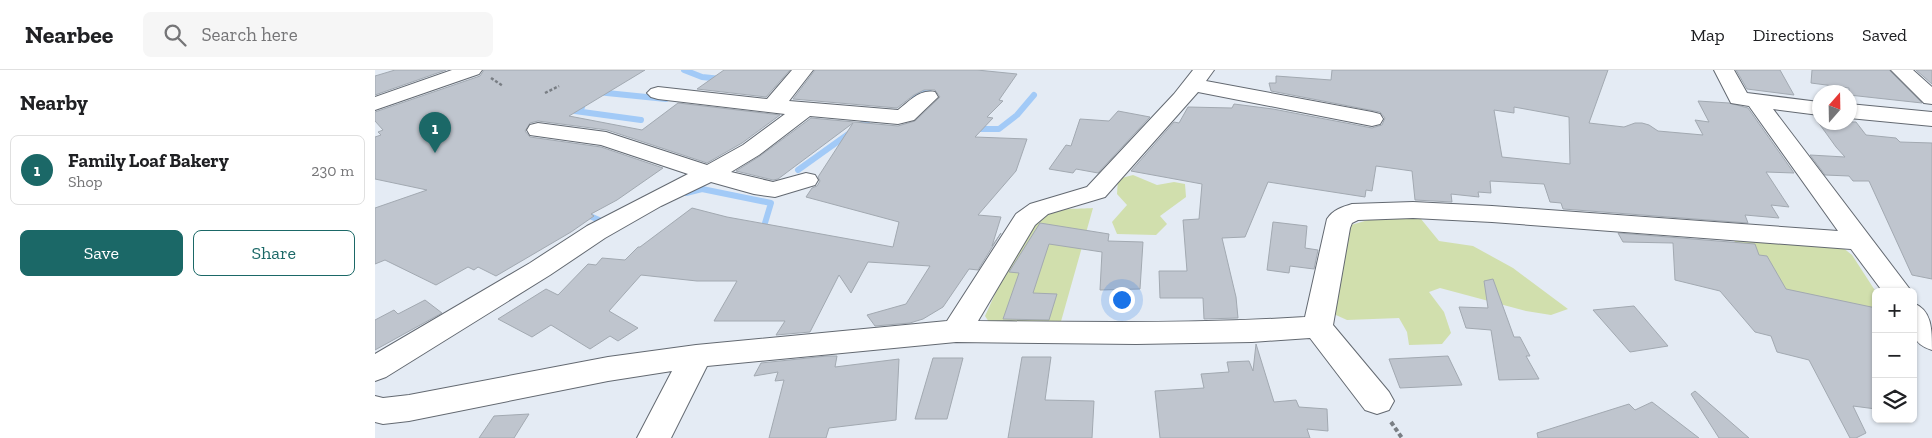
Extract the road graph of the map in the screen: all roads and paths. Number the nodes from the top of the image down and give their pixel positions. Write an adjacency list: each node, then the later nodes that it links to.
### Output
1 (472, 70): 12 (street)
2 (803, 70): 13 (street)
3 (1724, 70): 11 (street)
4 (1901, 70): 10 (street)
5 (1199, 77): 17 (street); 26 (street)
6 (559, 86): 7 (path)
7 (545, 93)
8 (659, 93): 13 (street)
9 (927, 97): 15 (street)
10 (1932, 98)
11 (1757, 101): 14 (street); 22 (street)
12 (375, 104)
13 (773, 106): 15 (street)
14 (1812, 107)
15 (805, 109): 20 (street)
16 (1857, 112): 18 (street)
17 (1373, 119)
18 (1932, 119)
19 (538, 130): 20 (street)
20 (708, 173): 21 (street); 29 (street)
21 (806, 180)
22 (1861, 241): 23 (street); 25 (street)
23 (1895, 288)
24 (1917, 318): 27 (street)
25 (1318, 327): 26 (street); 30 (street)
26 (956, 331): 28 (street)
27 (1932, 339)
28 (696, 356): 31 (street); 32 (street)
29 (375, 369)
30 (1377, 400)
31 (375, 409)
32 (654, 438)

